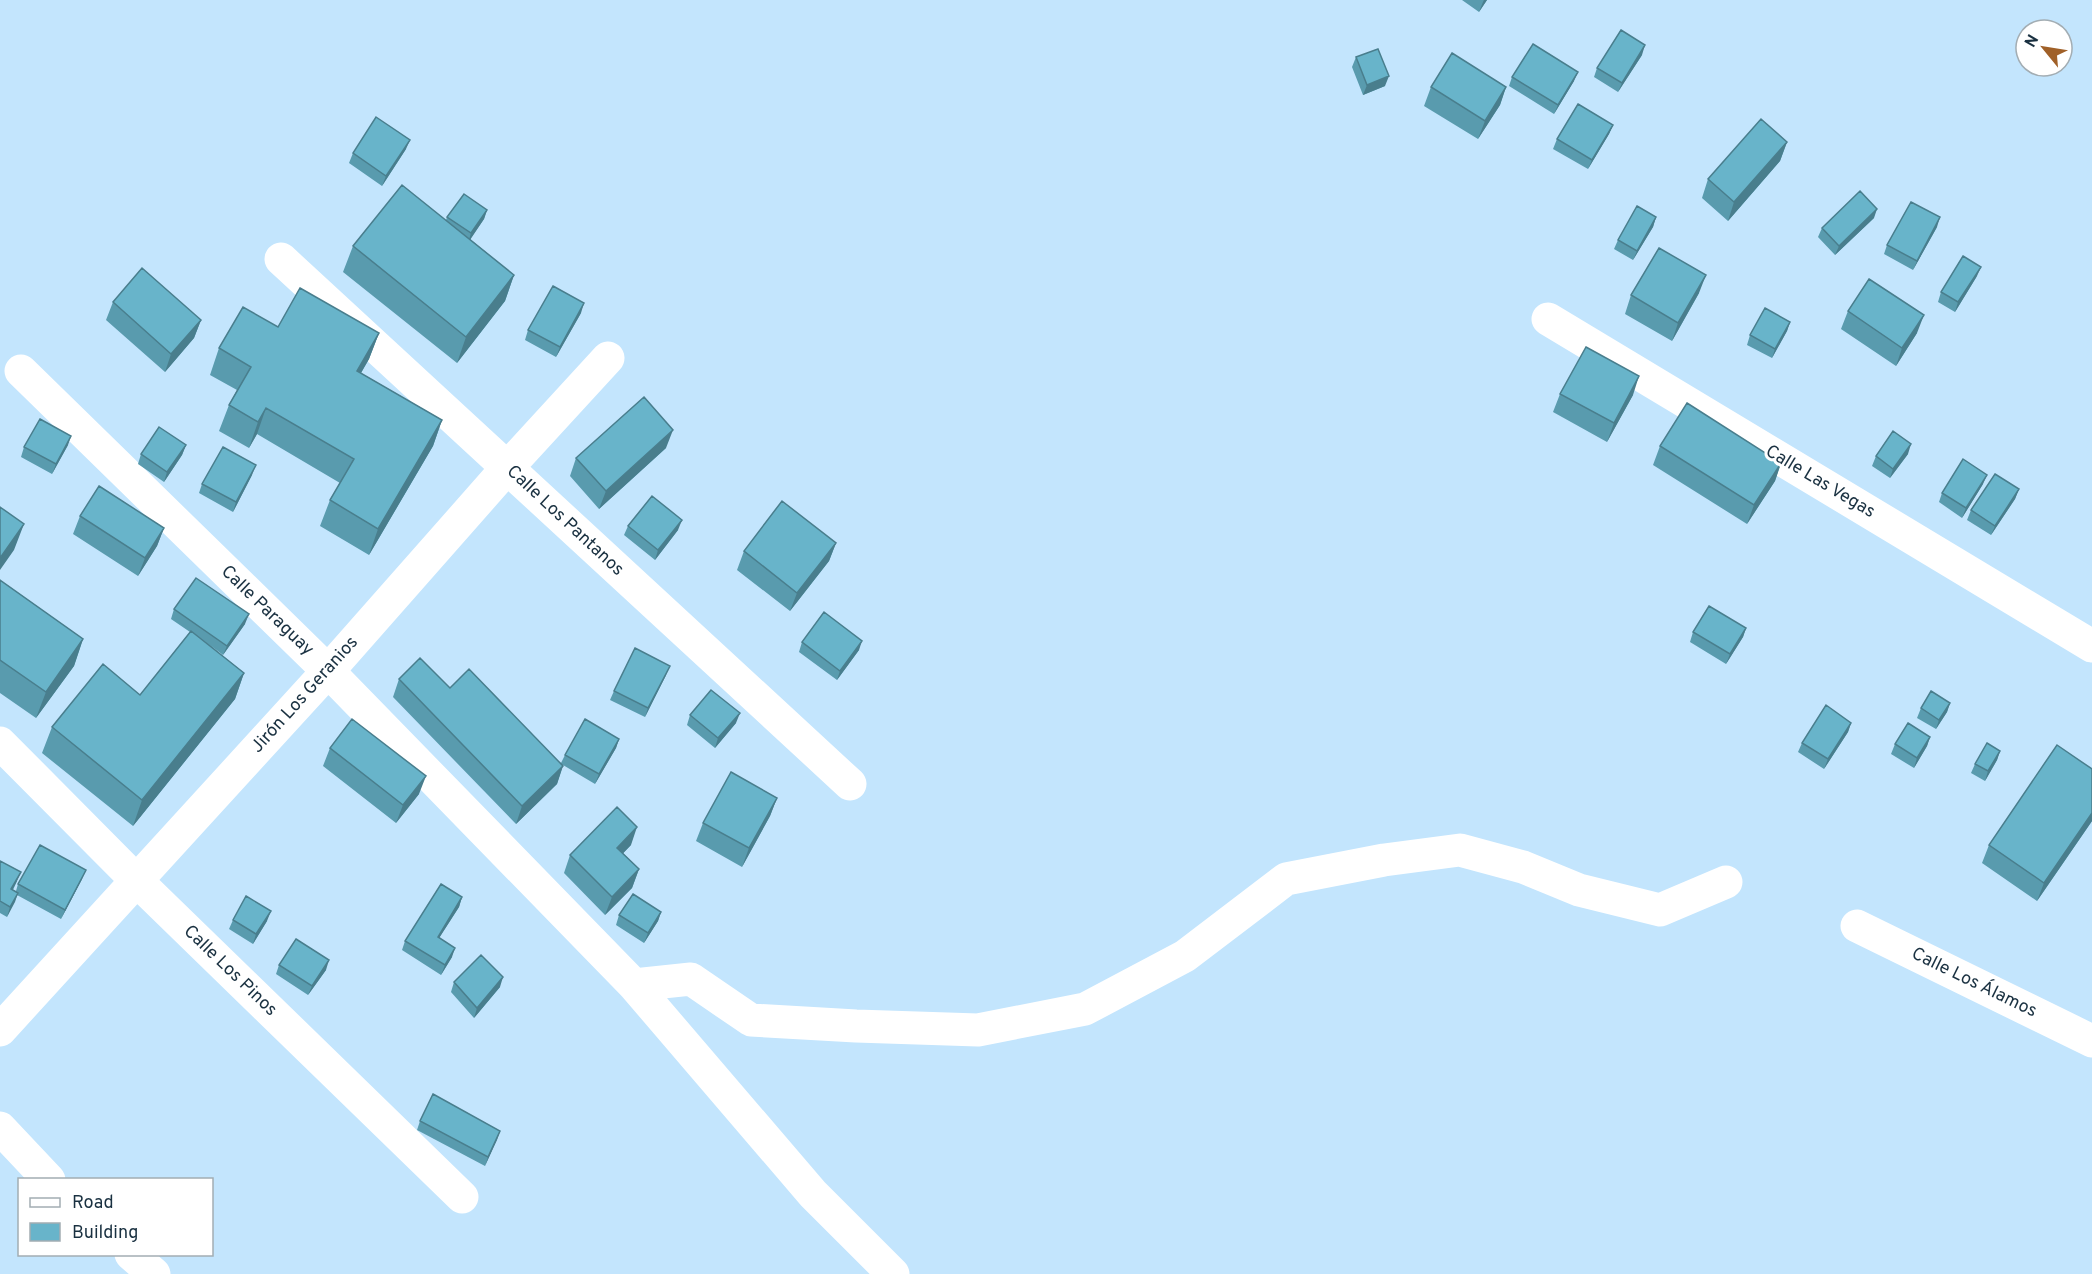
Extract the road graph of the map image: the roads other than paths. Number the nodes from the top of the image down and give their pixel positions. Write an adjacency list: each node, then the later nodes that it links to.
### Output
1 (281, 259): 5 (street, Calle Los Pantanos)
2 (1548, 319): 6 (street, Calle Las Vegas)
3 (608, 358): 5 (street, Jirón Los Geranios)
4 (21, 371): 7 (street, Calle Paraguay)
5 (507, 468): 7 (street, Jirón Los Geranios); 9 (street, Calle Los Pantanos)
6 (2092, 646)
7 (328, 671): 10 (street, Jirón Los Geranios); 13 (street, Calle Paraguay)
8 (0, 743): 10 (street, Calle Los Pinos)
9 (850, 784)
10 (136, 880): 14 (street, Jirón Los Geranios); 18 (street, Calle Los Pinos)
11 (1726, 882): 13 (street)
12 (1857, 926): 15 (street, Calle Los Álamos)
13 (634, 985): 21 (street, Calle Paraguay)
14 (0, 1030)
15 (2092, 1041)
16 (0, 1128): 17 (street)
17 (49, 1178)
18 (462, 1197)
19 (133, 1256): 20 (street)
20 (154, 1274)
21 (893, 1274)

